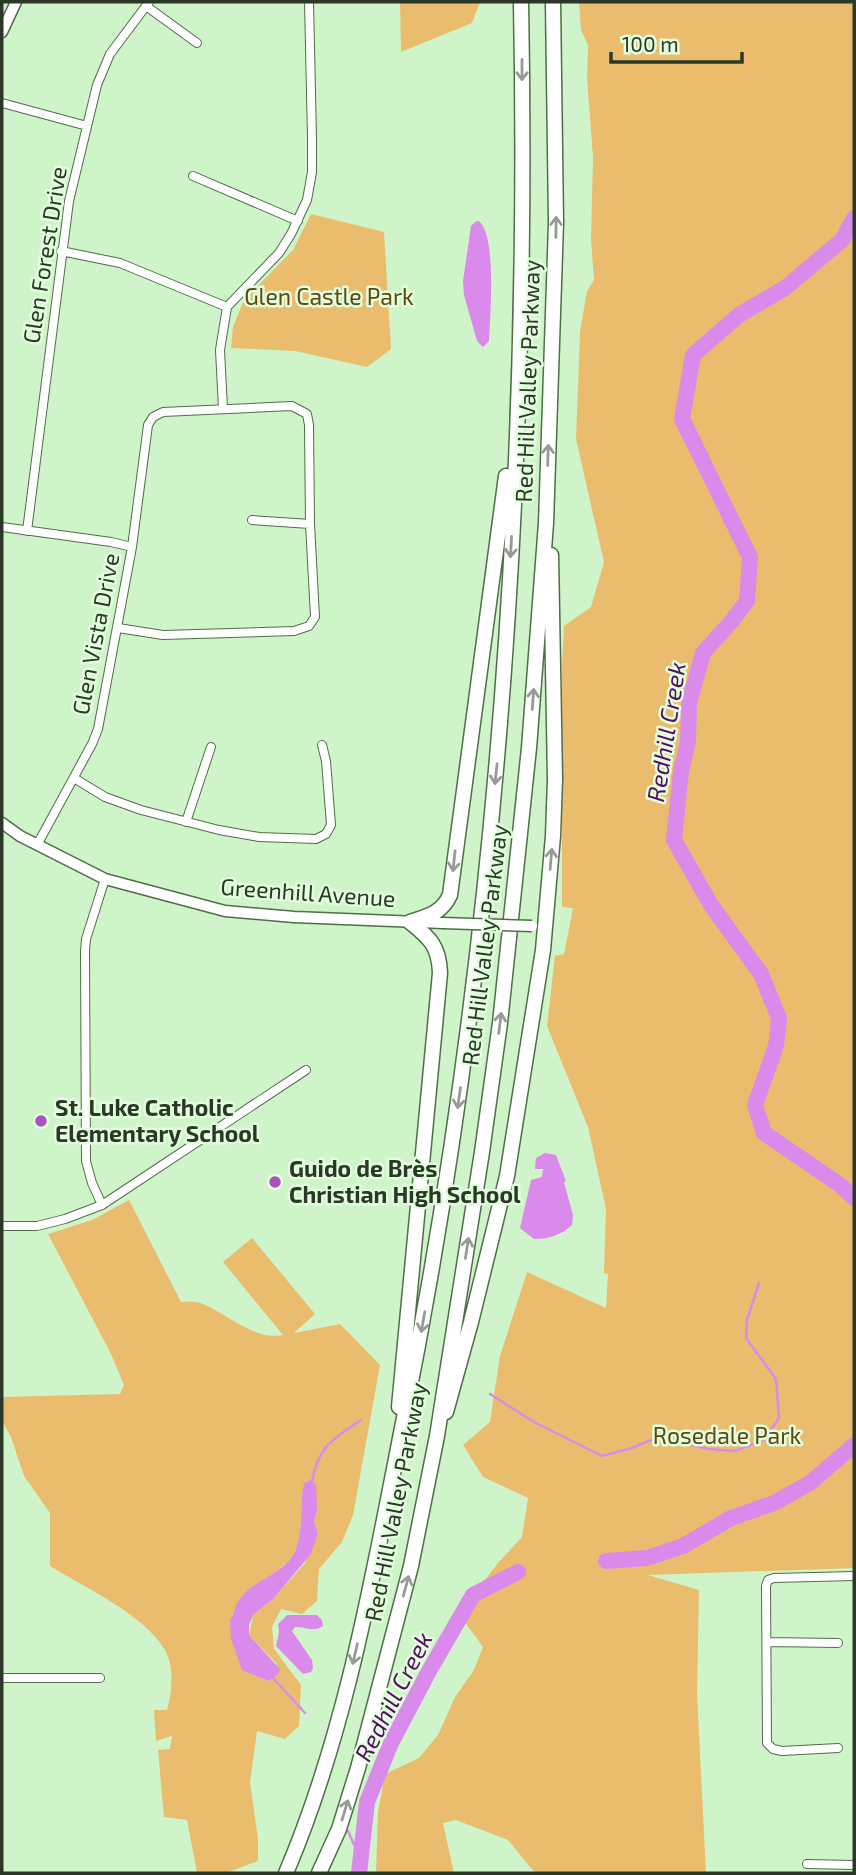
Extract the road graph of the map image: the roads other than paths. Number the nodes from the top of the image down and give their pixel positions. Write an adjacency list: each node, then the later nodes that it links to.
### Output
1 (16, 2): 6 (street)
2 (309, 2): 11 (street)
3 (521, 2): 14 (highway, Red Hill Valley Parkway, one-way to 14)
4 (553, 2): 17 (highway, Red Hill Valley Parkway, one-way to 4)
5 (147, 4): 7 (street); 9 (street, Glen Forest Drive)
6 (2, 32)
7 (197, 43)
8 (2, 103): 9 (street)
9 (87, 125): 12 (street, Glen Forest Drive)
10 (193, 176): 11 (street)
11 (298, 221): 13 (street)
12 (61, 251): 13 (street); 20 (street, Glen Forest Drive)
13 (227, 307): 15 (street)
14 (518, 406): 30 (highway, one-way to 30); 36 (highway, Red Hill Valley Parkway, one-way to 36)
15 (223, 409): 18 (street); 21 (street, Glen Vista Drive)
16 (252, 520): 18 (street)
17 (546, 523): 31 (highway, one-way to 17); 35 (highway, Red Hill Valley Parkway, one-way to 17)
18 (310, 524): 22 (street)
19 (2, 527): 20 (street)
20 (27, 531): 21 (street)
21 (132, 547): 22 (street, Glen Vista Drive)
22 (118, 628): 25 (street, Glen Vista Drive)
23 (322, 746): 26 (street)
24 (211, 747): 26 (street)
25 (74, 778): 26 (street); 28 (street, Glen Vista Drive)
26 (186, 822)
27 (2, 823): 28 (street, Greenhill Avenue)
28 (37, 845): 29 (street, Greenhill Avenue)
29 (105, 879): 30 (street, Greenhill Avenue); 33 (street)
30 (410, 922): 31 (street, Greenhill Avenue, bridge); 36 (highway)
31 (539, 926): 35 (highway)
32 (306, 1070): 33 (street)
33 (102, 1205): 34 (street)
34 (2, 1226)
35 (436, 1436): 46 (highway, Red Hill Valley Parkway, one-way to 35)
36 (394, 1467): 45 (highway, Red Hill Valley Parkway, one-way to 45)
37 (854, 1576): 38 (street)
38 (767, 1642): 39 (street); 42 (street)
39 (838, 1643)
40 (2, 1678): 41 (street)
41 (100, 1678)
42 (838, 1748)
43 (807, 1864): 44 (street)
44 (854, 1865)
45 (286, 1873)
46 (319, 1873)

